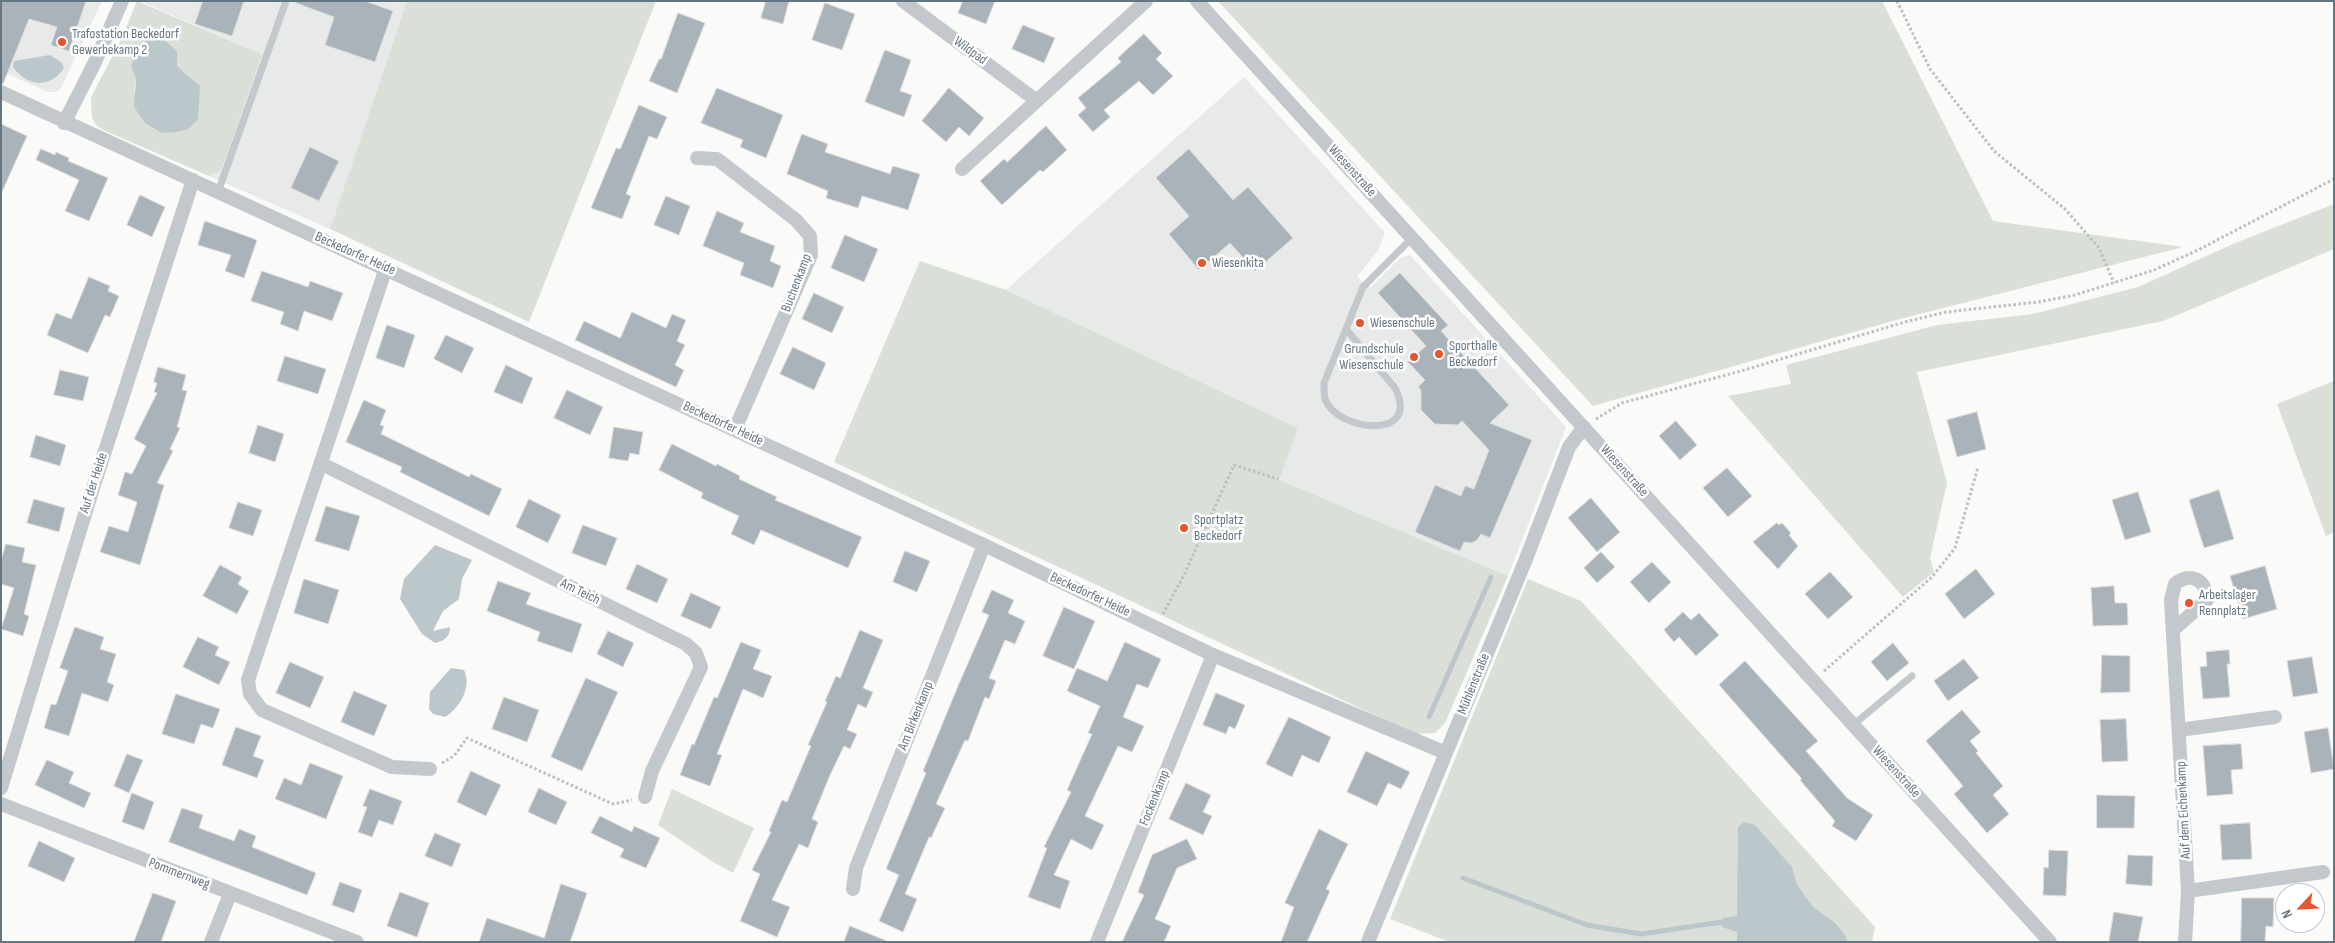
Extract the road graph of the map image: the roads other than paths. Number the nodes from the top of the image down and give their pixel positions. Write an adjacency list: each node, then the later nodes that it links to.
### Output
1 (122, 1): 8 (street)
2 (286, 1): 12 (lane)
3 (903, 1): 7 (street, Wildpad)
4 (1146, 1): 7 (street)
5 (1196, 1): 13 (street, Wiesenstraße)
6 (1, 92): 8 (street, Beckedorfer Heide)
7 (1037, 101): 10 (street)
8 (64, 123): 11 (street, Beckedorfer Heide)
9 (697, 158): 17 (street, Buchenkamp)
10 (962, 169)
11 (193, 180): 12 (street, Beckedorfer Heide); 28 (street, Auf der Heide)
12 (218, 192): 14 (street, Beckedorfer Heide)
13 (1412, 238): 15 (lane); 16 (street, Wiesenstraße)
14 (386, 268): 17 (street, Beckedorfer Heide); 18 (street)
15 (1346, 329): 15 (lane)
16 (1584, 428): 24 (street, Wiesenstraße); 26 (street, Mühlenstraße)
17 (735, 430): 19 (street, Beckedorfer Heide)
18 (322, 464): 27 (street); 29 (street, Am Teich)
19 (984, 545): 21 (street, Beckedorfer Heide); 32 (street, Am Birkenkamp)
20 (2174, 630): 25 (street, Auf dem Eichenkamp)
21 (1213, 655): 26 (street, Beckedorfer Heide); 37 (street, Fockenkamp)
22 (1912, 676): 24 (lane)
23 (2275, 717): 25 (street)
24 (1853, 725): 39 (street, Wiesenstraße)
25 (2179, 730): 33 (street, Auf dem Eichenkamp)
26 (1446, 753): 38 (street, Mühlenstraße)
27 (430, 769)
28 (1, 788)
29 (645, 797)
30 (1, 804): 34 (street, Pommernweg)
31 (2323, 872): 33 (street)
32 (853, 889)
33 (2188, 890): 40 (street, Auf dem Eichenkamp)
34 (230, 894): 35 (street); 36 (street, Pommernweg)
35 (211, 942)
36 (357, 942)
37 (1097, 942)
38 (1368, 942)
39 (2050, 942)
40 (2185, 942)

